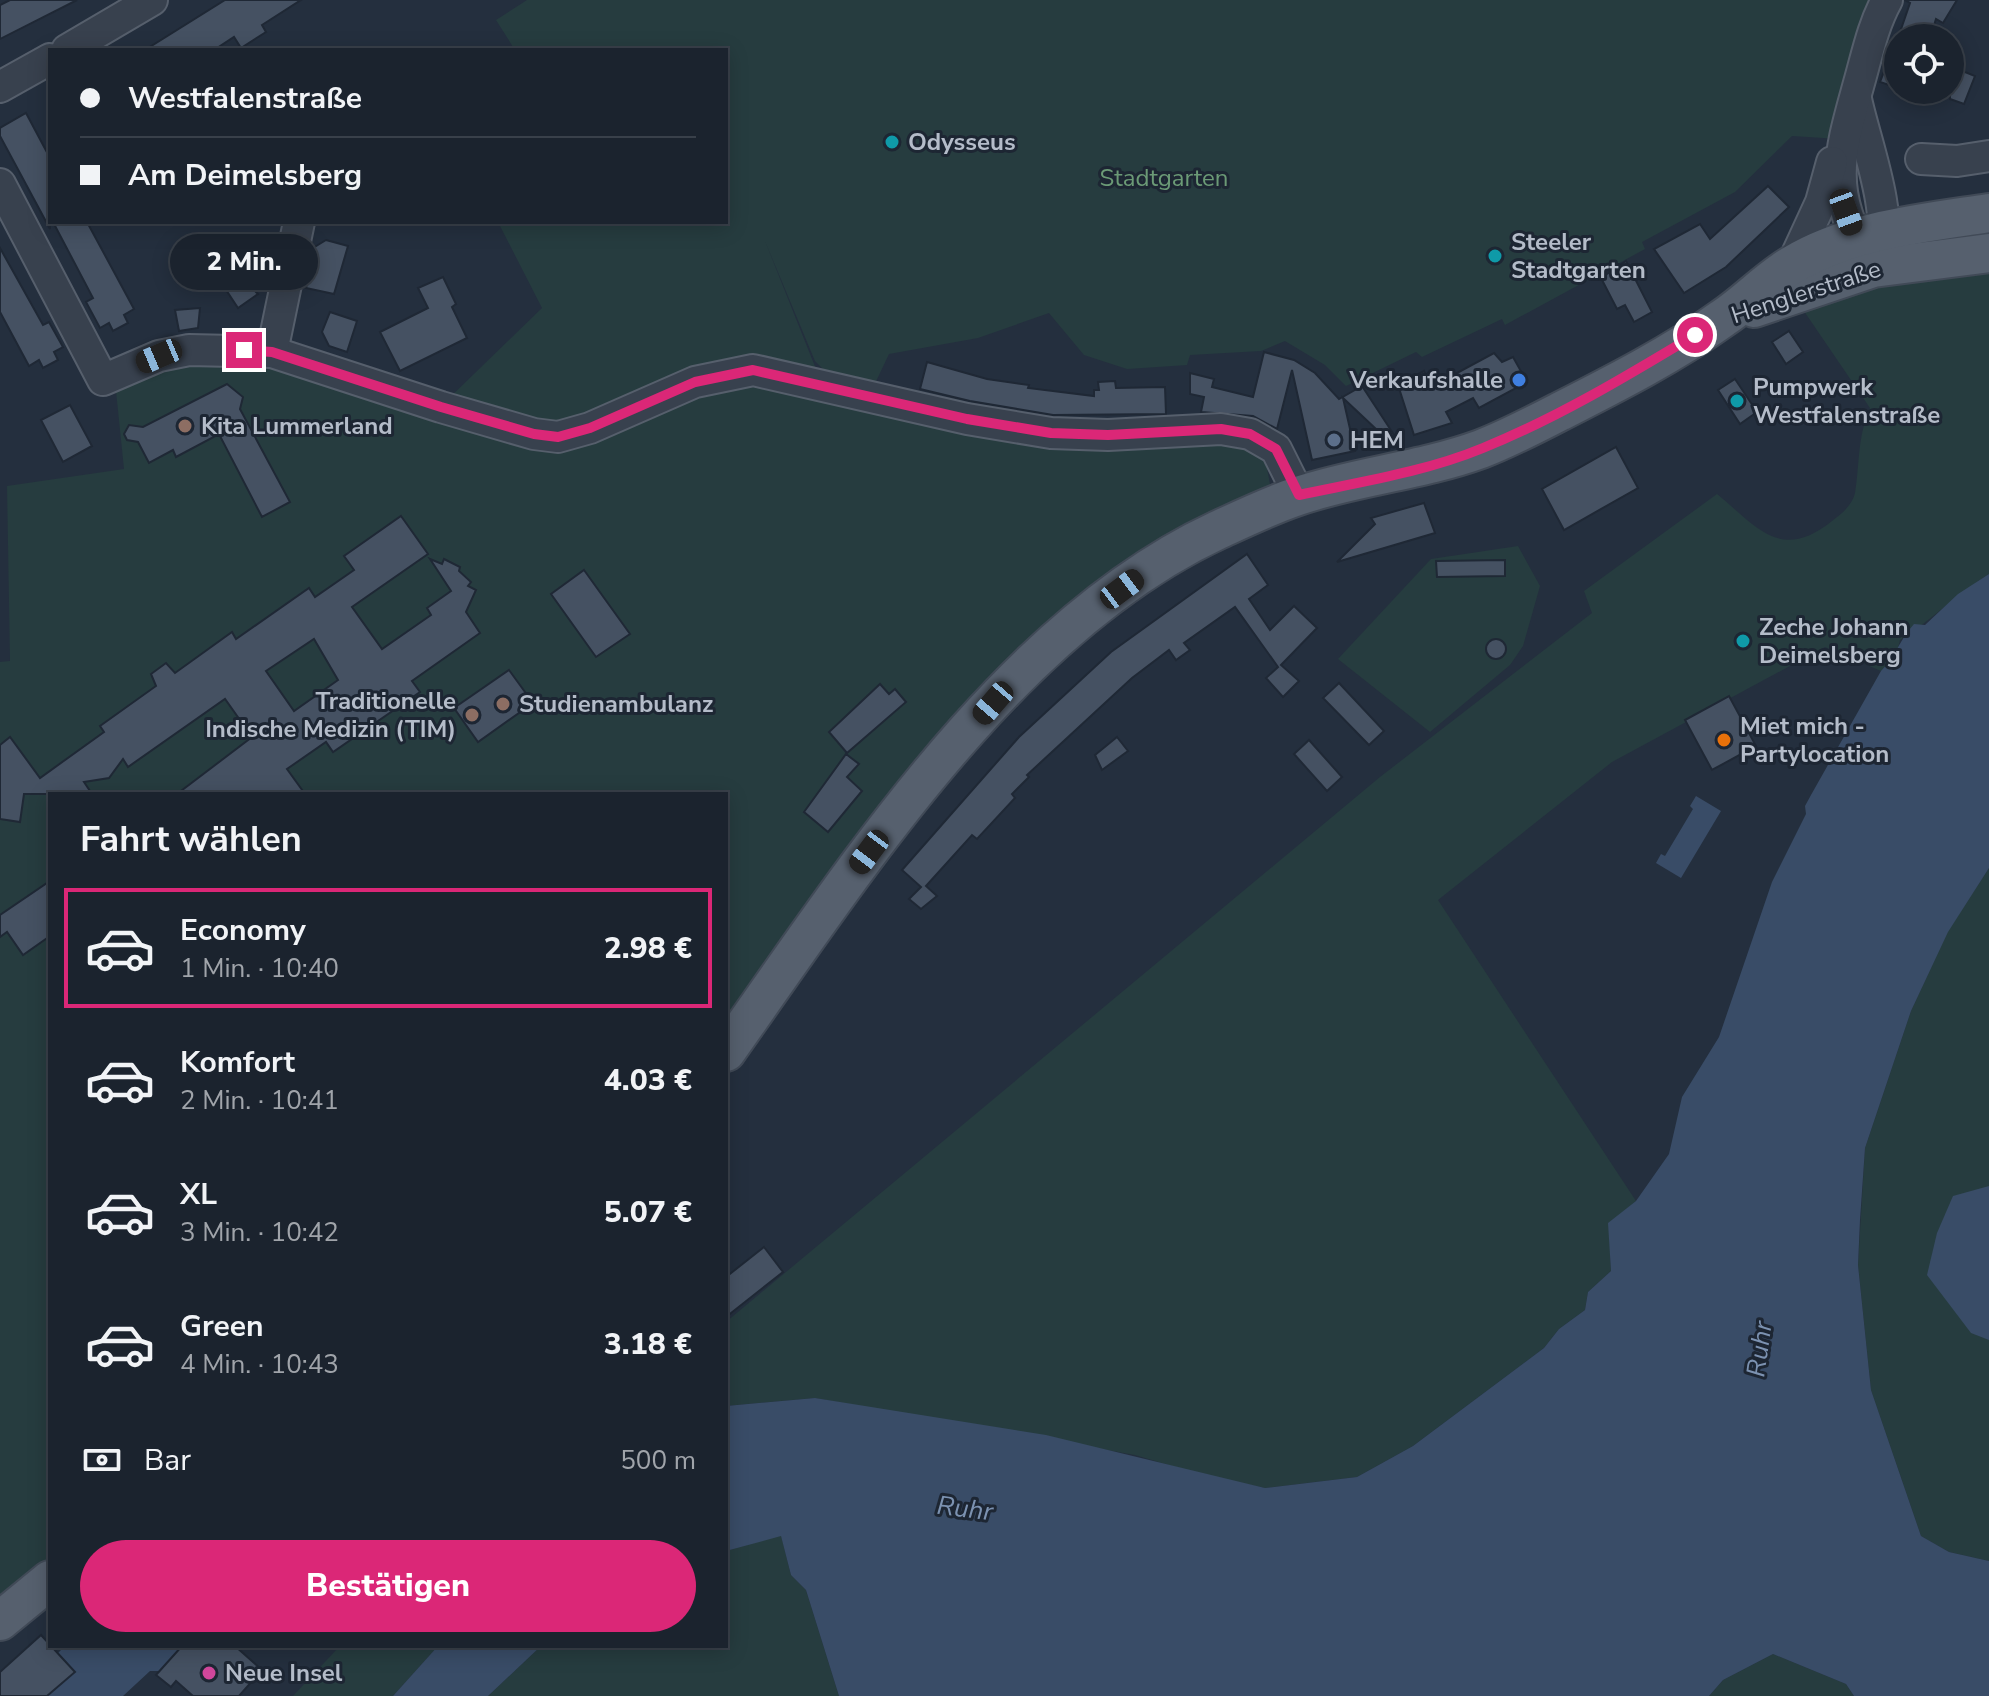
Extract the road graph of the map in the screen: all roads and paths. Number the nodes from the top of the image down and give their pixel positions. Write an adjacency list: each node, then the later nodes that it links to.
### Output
1 (152, 0): 3 (street)
2 (1887, 0): 6 (street)
3 (70, 48)
4 (48, 60): 5 (street)
5 (0, 87)
6 (1855, 96): 7 (street); 13 (street)
7 (1840, 150): 13 (street); 15 (street)
8 (1989, 156): 9 (street)
9 (1921, 159)
10 (0, 184): 17 (street)
11 (1989, 213): 13 (main road, Henglerstraße)
12 (299, 224): 17 (street)
13 (1882, 234): 14 (main road, Henglerstraße); 15 (main road, Henglerstraße); 16 (main road, Henglerstraße)
14 (1989, 253)
15 (1792, 265): 16 (main road, Henglerstraße)
16 (1721, 320): 18 (main road)
17 (272, 352): 18 (street)
18 (1294, 482): 19 (main road)
19 (728, 1049)
20 (48, 1582): 21 (main road)
21 (0, 1621)

